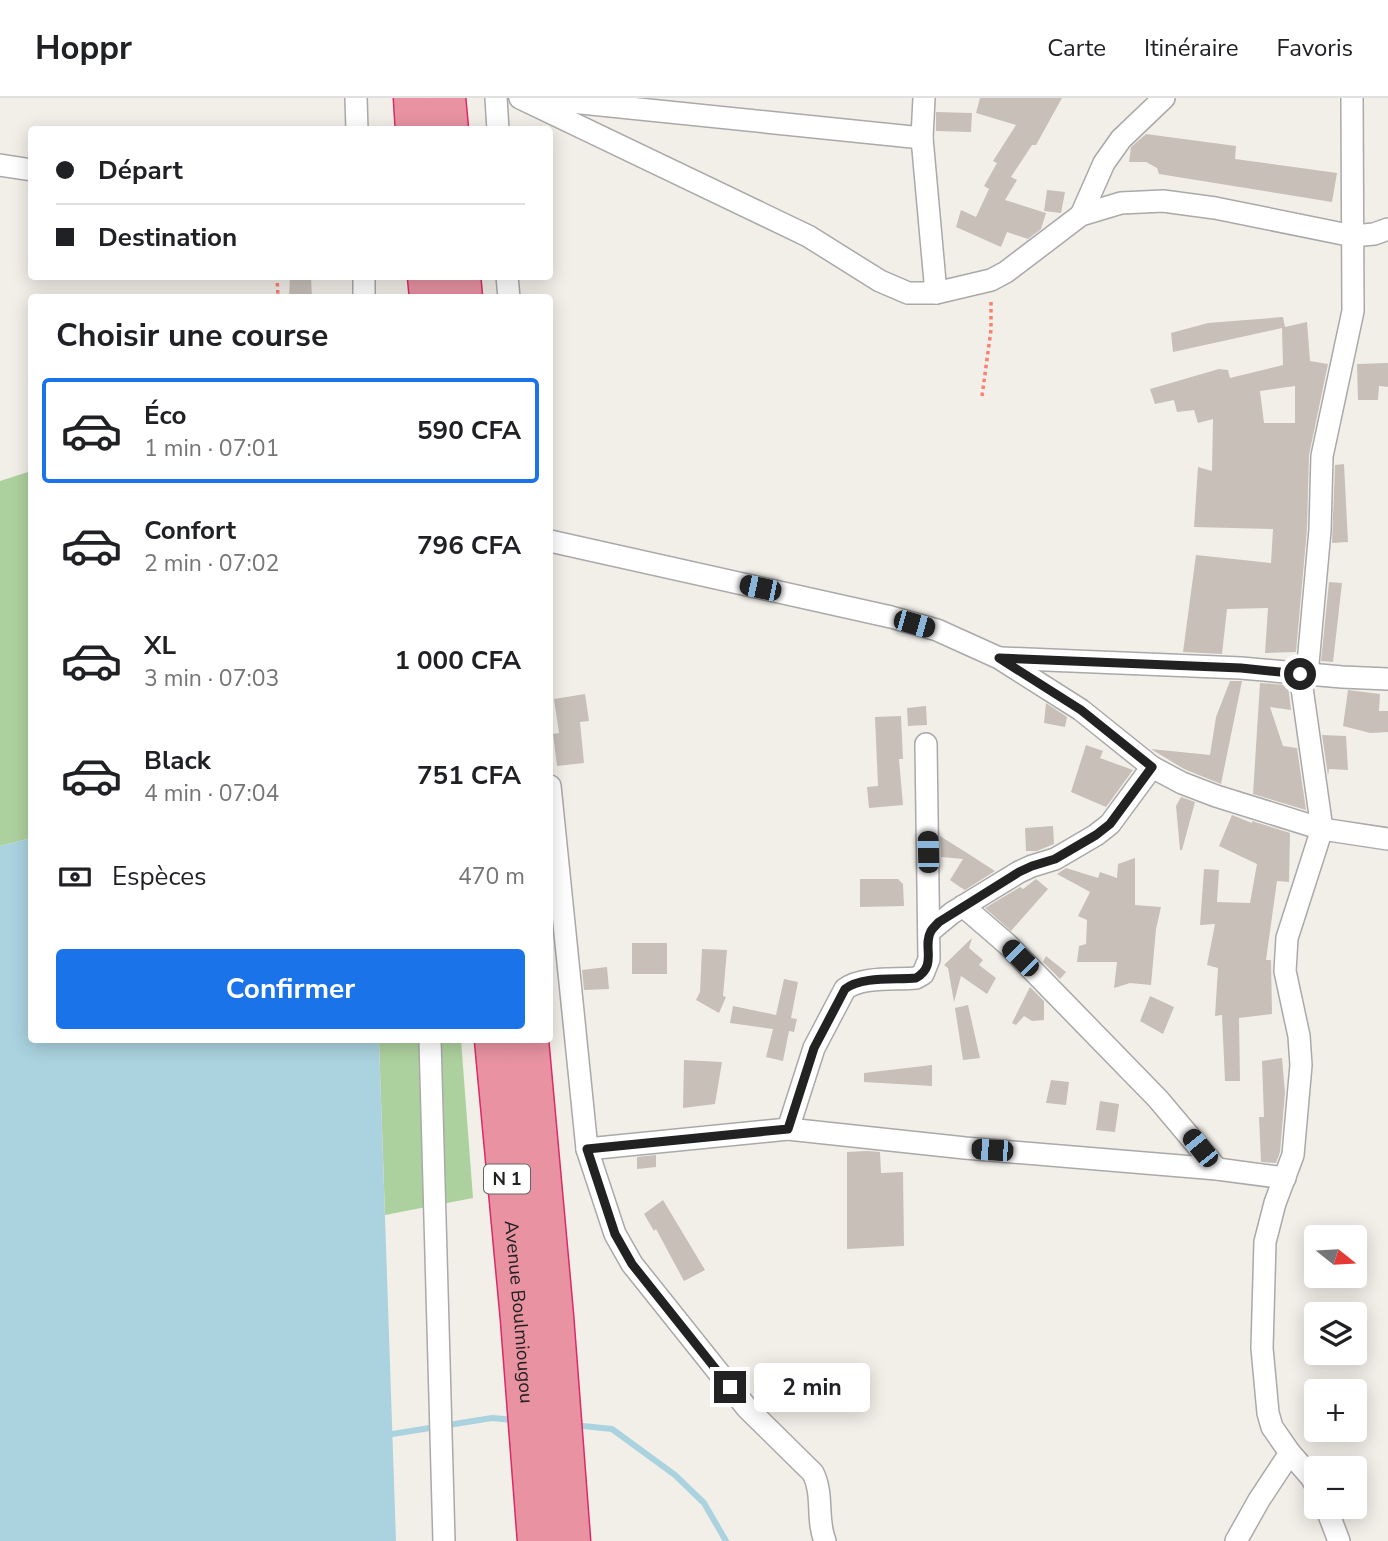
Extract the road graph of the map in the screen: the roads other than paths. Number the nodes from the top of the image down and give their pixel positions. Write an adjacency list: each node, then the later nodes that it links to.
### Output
1 (356, 98): 10 (street)
2 (413, 98): 11 (highway)
3 (446, 98): 12 (highway)
4 (496, 98): 13 (street)
5 (520, 98): 20 (street)
6 (530, 98): 14 (street)
7 (924, 98): 14 (street)
8 (1164, 98): 17 (street)
9 (1352, 98): 19 (street)
10 (357, 126)
11 (415, 126)
12 (449, 126)
13 (498, 126)
14 (922, 138): 20 (street)
15 (0, 165): 16 (street)
16 (28, 169)
17 (1081, 215): 19 (street); 20 (street)
18 (1388, 229): 19 (street)
19 (1353, 236): 23 (street)
20 (936, 293)
21 (553, 542): 22 (street)
22 (999, 658): 23 (street); 26 (street)
23 (1303, 674): 24 (street); 28 (street)
24 (1388, 679)
25 (926, 744): 31 (street)
26 (1152, 767): 28 (street); 30 (street)
27 (553, 815): 36 (street)
28 (1322, 829): 29 (street); 38 (street)
29 (1388, 839)
30 (963, 906): 31 (street); 37 (street)
31 (929, 932): 35 (street)
32 (430, 1043): 44 (street)
33 (494, 1043): 39 (highway, Avenue Boulmiougou / N 1)
34 (529, 1043): 39 (highway, Avenue Boulmiougou / N 1)
35 (788, 1129): 36 (street); 37 (street)
36 (587, 1149): 47 (street)
37 (1217, 1169): 38 (street)
38 (1285, 1178): 40 (street)
39 (537, 1317): 42 (highway, Avenue Boulmiougou / N 1)
40 (1290, 1453): 41 (street); 48 (street)
41 (1304, 1468)
42 (550, 1491): 45 (highway, Avenue Boulmiougou / N 1); 46 (highway, Avenue Boulmiougou / N 1)
43 (1331, 1519): 49 (street)
44 (444, 1541)
45 (537, 1541)
46 (571, 1541)
47 (825, 1541)
48 (1236, 1541)
49 (1339, 1541)

